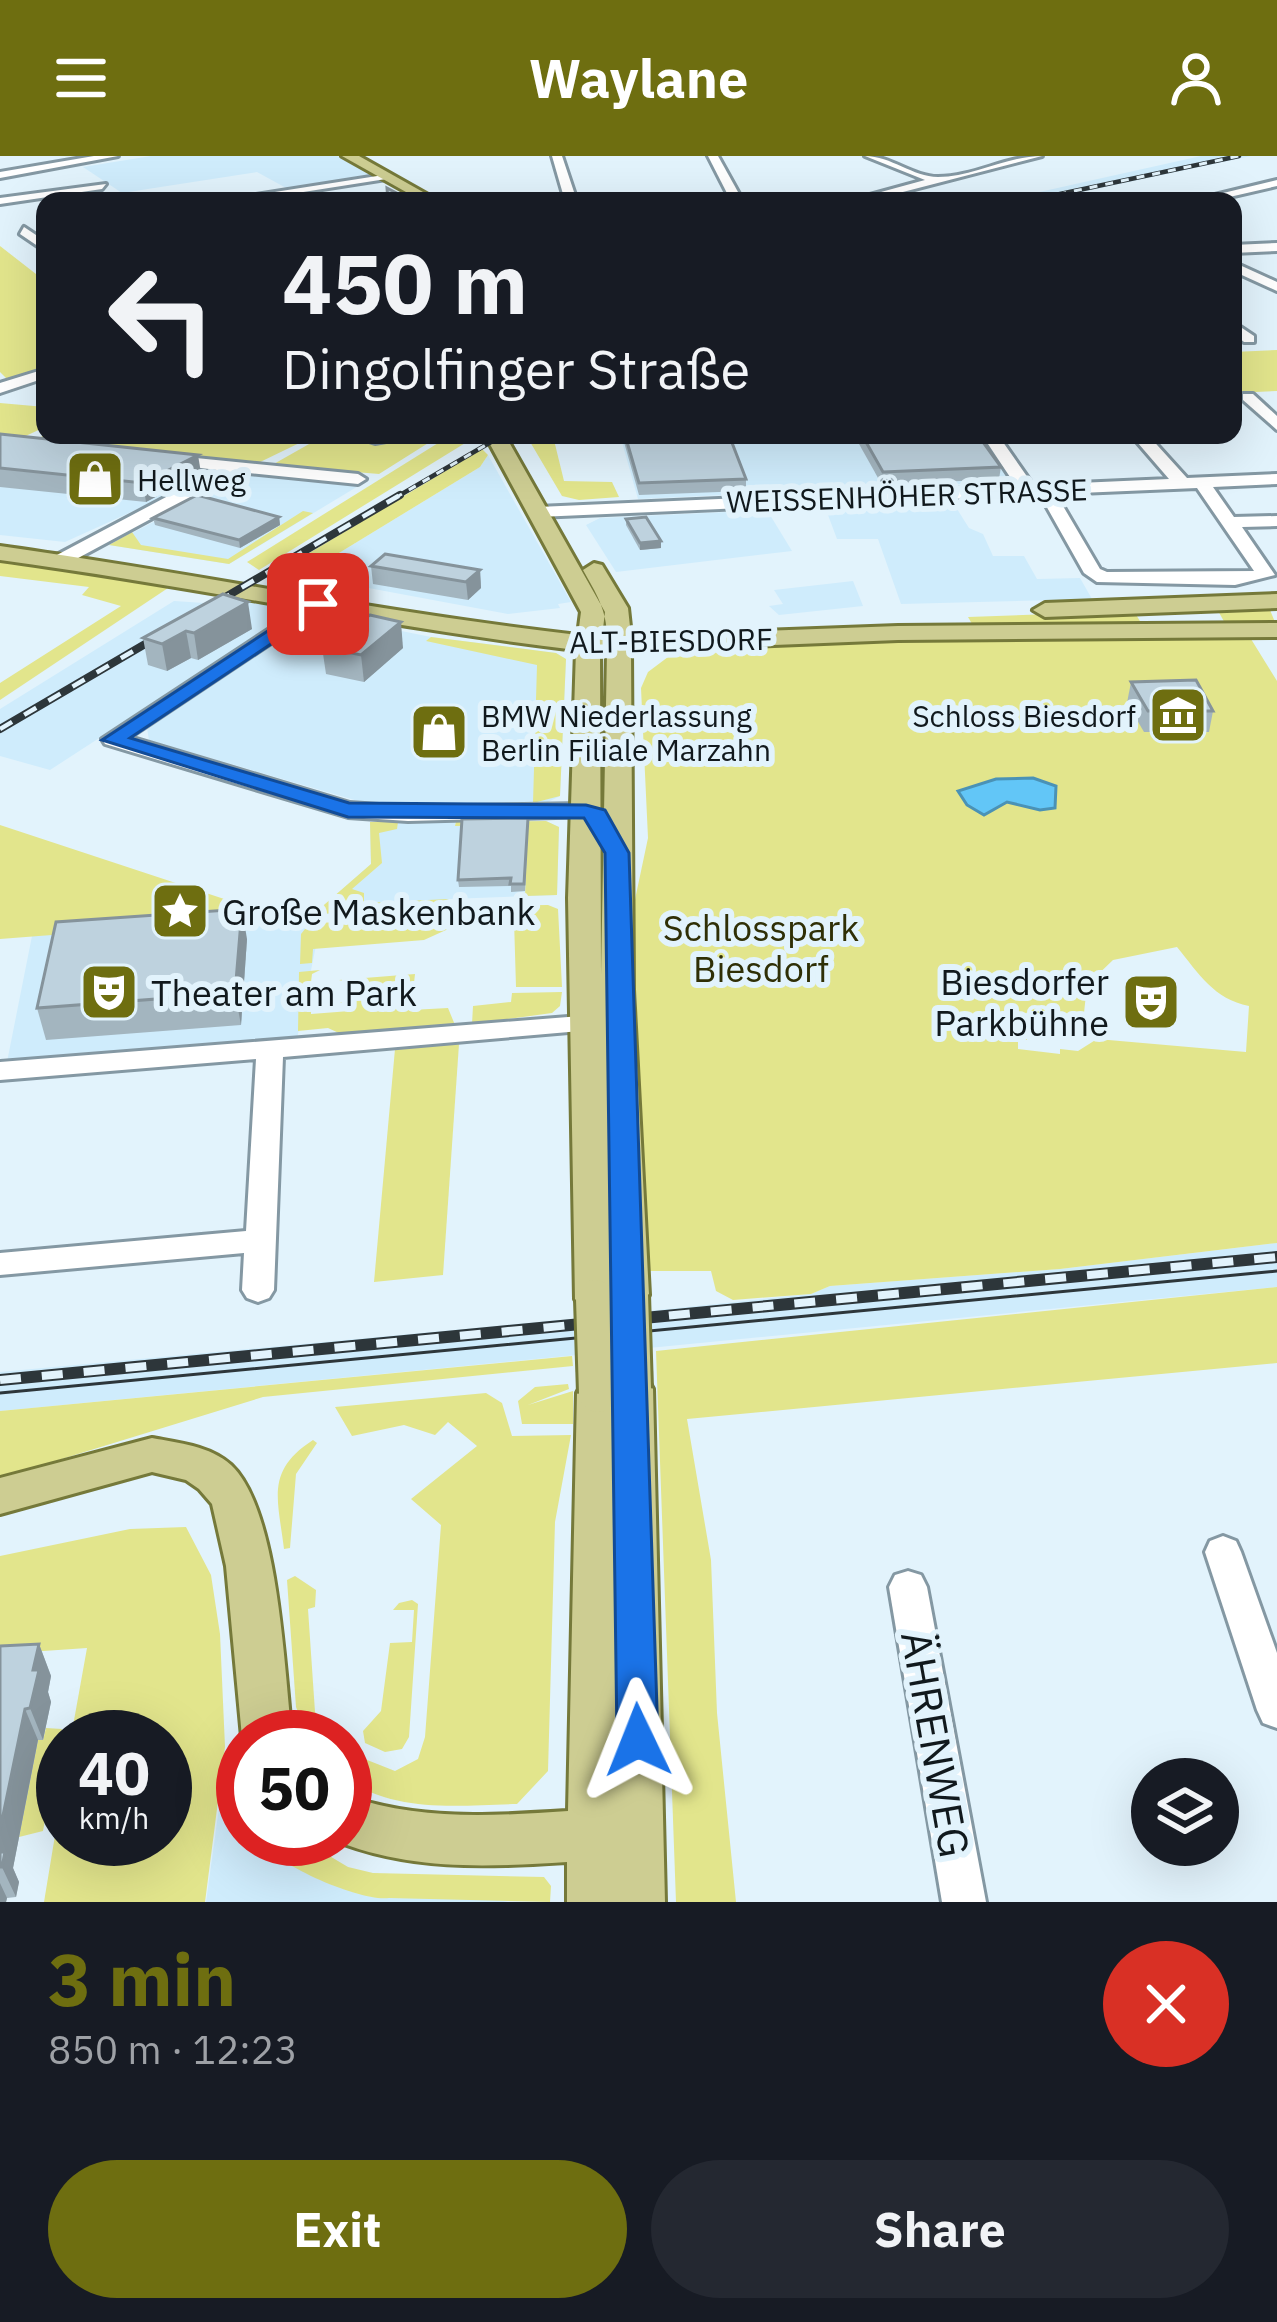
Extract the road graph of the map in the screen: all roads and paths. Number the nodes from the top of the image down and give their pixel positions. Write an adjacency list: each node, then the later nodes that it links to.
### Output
1 (26, 156): 9 (street)
2 (113, 156): 8 (street)
3 (350, 156): 12 (main road)
4 (557, 156): 20 (street)
5 (712, 156): 21 (street)
6 (870, 156): 13 (street)
7 (1037, 156): 13 (street)
8 (66, 164): 9 (street); 10 (street)
9 (45, 167): 11 (street)
10 (84, 174): 15 (street); 17 (street)
11 (0, 175)
12 (386, 176): 18 (street); 19 (main road)
13 (934, 180): 22 (street)
14 (1277, 182): 16 (street)
15 (0, 186)
16 (1240, 191): 23 (street); 26 (street)
17 (66, 192)
18 (282, 192)
19 (415, 192)
20 (568, 192)
21 (732, 192)
22 (888, 192)
23 (1236, 192)
24 (36, 196): 25 (street)
25 (0, 201)
26 (1277, 201)
27 (1277, 247): 28 (street)
28 (1242, 249)
29 (1242, 270): 30 (street)
30 (1277, 287)
31 (1242, 333): 32 (street)
32 (1249, 339)
33 (36, 376): 34 (street)
34 (0, 388)
35 (1248, 398): 36 (street)
36 (1277, 424)
37 (501, 444): 47 (main road)
38 (517, 444): 47 (main road)
39 (998, 444): 46 (street)
40 (1149, 444): 45 (street)
41 (143, 458): 42 (street)
42 (235, 467): 43 (street); 52 (street)
43 (358, 479)
44 (1277, 479): 45 (street, WEISSENHÖHER STRASSE)
45 (1192, 483): 46 (street, WEISSENHÖHER STRASSE); 49 (street)
46 (1036, 489): 47 (street, WEISSENHÖHER STRASSE); 49 (street)
47 (547, 511): 56 (main road)
48 (1277, 521): 49 (street)
49 (1233, 522)
50 (0, 542): 52 (main road, ALT-BIESDORF)
51 (0, 553): 52 (main road, ALT-BIESDORF)
52 (68, 556): 54 (main road, ALT-BIESDORF); 56 (main road, ALT-BIESDORF)
53 (1277, 601): 56 (main road, ALT-BIESDORF)
54 (318, 604): 56 (main road, ALT-BIESDORF); 57 (street)
55 (1277, 630): 56 (main road, ALT-BIESDORF)
56 (605, 637): 57 (main road); 58 (main road)
57 (586, 812): 58 (main road); 59 (main road)
58 (617, 853): 59 (main road)
59 (602, 1022): 60 (street); 73 (main road, bridge)
60 (270, 1048): 61 (street); 62 (street)
61 (0, 1071)
62 (260, 1241): 63 (street); 64 (street)
63 (0, 1264)
64 (258, 1290)
65 (197, 1466): 66 (main road); 67 (main road); 70 (main road)
66 (0, 1496)
67 (0, 1516)
68 (1223, 1552): 71 (street)
69 (908, 1587): 76 (street, ÄHRENWEG)
70 (264, 1710)
71 (1277, 1710)
72 (372, 1831): 73 (main road)
73 (615, 1835): 74 (main road); 75 (main road)
74 (592, 1902)
75 (639, 1902)
76 (964, 1902)

